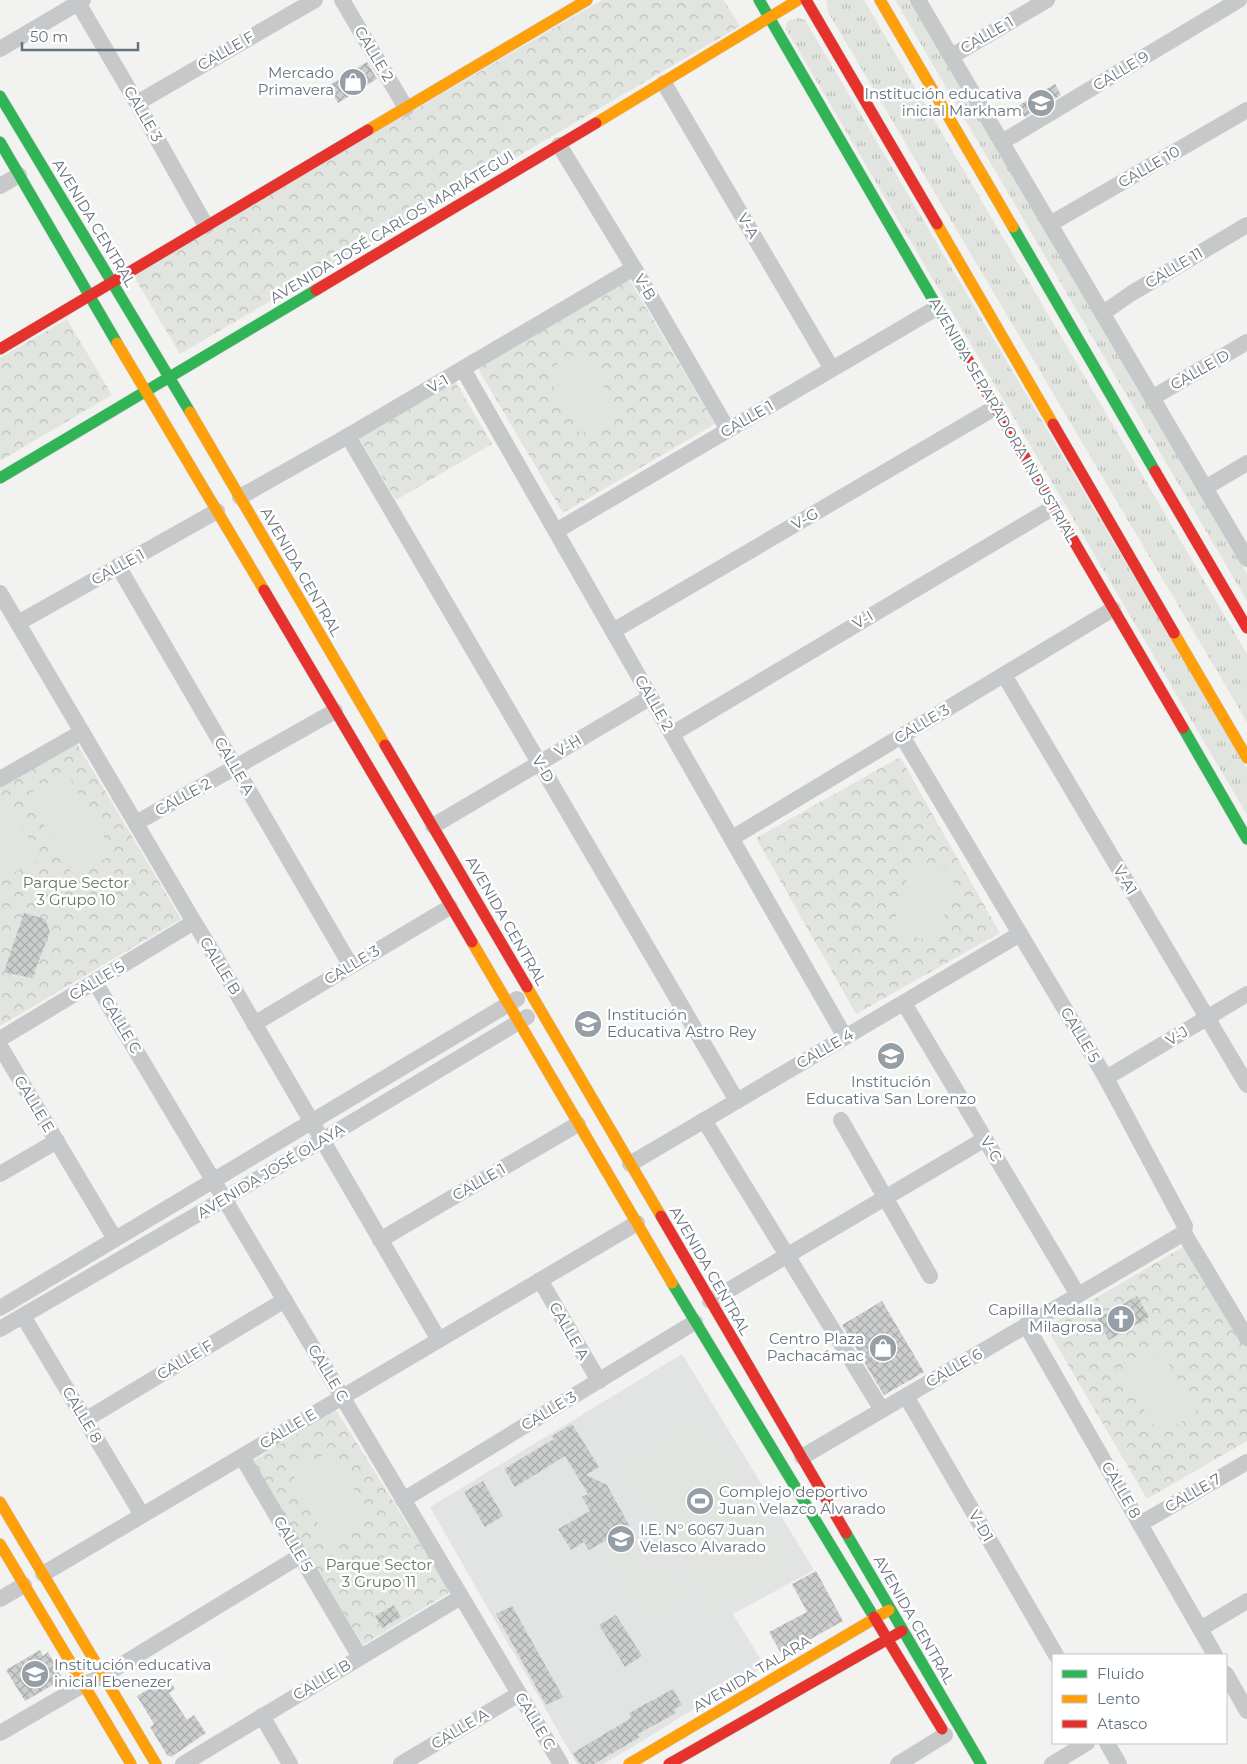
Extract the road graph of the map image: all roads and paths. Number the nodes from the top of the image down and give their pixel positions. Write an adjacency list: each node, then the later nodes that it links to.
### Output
1 (315, 0): 17 (street, CALLE F)
2 (342, 0): 18 (street, CALLE 2)
3 (587, 0): 18 (street)
4 (759, 0): 12 (street, AVENIDA SEPARADORA INDUSTRIAL)
5 (798, 0): 12 (street, AVENIDA JOSÉ CARLOS MARIÁTEGUI)
6 (806, 0): 63 (street)
7 (880, 0): 55 (street)
8 (918, 0): 14 (street)
9 (1047, 0): 14 (street, CALLE 1)
10 (1239, 0): 21 (street, CALLE 9)
11 (80, 2): 13 (street); 17 (street, CALLE 3)
12 (769, 17): 15 (street, AVENIDA JOSÉ CARLOS MARIÁTEGUI); 31 (street, AVENIDA SEPARADORA INDUSTRIAL)
13 (0, 49)
14 (952, 56): 21 (street)
15 (664, 83): 22 (street, AVENIDA JOSÉ CARLOS MARIÁTEGUI); 36 (street, V-A)
16 (0, 96): 29 (street, AVENIDA CENTRAL)
17 (137, 103): 27 (street, CALLE 3)
18 (406, 108): 27 (street)
19 (1247, 110): 25 (street, CALLE 10)
20 (0, 142): 23 (street, AVENIDA CENTRAL)
21 (1002, 142): 25 (street)
22 (560, 145): 28 (street, V-B); 37 (street, AVENIDA JOSÉ CARLOS MARIÁTEGUI)
23 (19, 175): 24 (street); 30 (street, AVENIDA CENTRAL)
24 (0, 186)
25 (1050, 224): 32 (street)
26 (1247, 225): 32 (street, CALLE 11)
27 (206, 226): 29 (street)
28 (634, 268): 35 (street, V-1); 41 (street, V-B)
29 (112, 283): 30 (street); 37 (street, AVENIDA CENTRAL)
30 (89, 296): 34 (street); 38 (street, AVENIDA CENTRAL)
31 (938, 306): 36 (street, CALLE 1); 40 (street, AVENIDA SEPARADORA INDUSTRIAL)
32 (1103, 313): 39 (street)
33 (1247, 342): 39 (street, CALLE D)
34 (0, 349)
35 (463, 368): 42 (street, V-1); 49 (street, CALLE 2)
36 (832, 369): 41 (street, CALLE 1)
37 (170, 377): 38 (street, AVENIDA JOSÉ CARLOS MARIÁTEGUI); 46 (street, AVENIDA CENTRAL)
38 (146, 391): 44 (street, AVENIDA JOSÉ CARLOS MARIÁTEGUI); 48 (street, AVENIDA CENTRAL)
39 (1152, 398): 45 (street)
40 (996, 407): 47 (street, AVENIDA SEPARADORA INDUSTRIAL); 56 (street, V-G)
41 (728, 430): 49 (street, CALLE 1)
42 (348, 436): 46 (street, V-1); 64 (street, V-D)
43 (1247, 464): 45 (street)
44 (0, 478)
45 (1205, 488): 50 (street)
46 (240, 497): 68 (street, AVENIDA CENTRAL)
47 (1054, 507): 53 (street, AVENIDA SEPARADORA INDUSTRIAL); 61 (street, V-I)
48 (217, 511): 51 (street, CALLE 1); 59 (street, AVENIDA CENTRAL)
49 (556, 531): 56 (street, CALLE 2)
50 (1247, 559)
51 (118, 566): 54 (street, CALLE 1); 65 (street, CALLE A)
52 (0, 592): 54 (street, CALLE B)
53 (1113, 609): 57 (street, CALLE 3); 70 (street, AVENIDA SEPARADORA INDUSTRIAL)
54 (18, 623): 60 (street, CALLE B)
55 (1247, 628)
56 (614, 631): 58 (street, CALLE 2)
57 (1004, 675): 62 (street, CALLE 3); 81 (street, V-A1)
58 (651, 697): 61 (street, CALLE 2); 64 (street, V-H)
59 (335, 711): 65 (street, CALLE 2); 71 (street, AVENIDA CENTRAL)
60 (82, 732): 66 (street); 67 (street, CALLE B)
61 (672, 734): 69 (street, CALLE 2)
62 (902, 736): 69 (street, CALLE 3); 73 (street, CALLE 5)
63 (1247, 758)
64 (539, 763): 68 (street, V-H); 89 (street, V-D)
65 (235, 767): 67 (street, CALLE 2); 74 (street, CALLE A)
66 (0, 779)
67 (136, 823): 72 (street, CALLE B)
68 (433, 826): 76 (street, AVENIDA CENTRAL)
69 (732, 838): 84 (street, CALLE 2)
70 (1247, 839)
71 (450, 907): 74 (street, CALLE 3); 78 (street, AVENIDA CENTRAL)
72 (194, 922): 75 (street, CALLE 5); 83 (street, CALLE B)
73 (1020, 934): 79 (street, CALLE 4); 87 (street, CALLE 5)
74 (351, 966): 83 (street, CALLE 3)
75 (95, 982): 85 (street, CALLE 5); 99 (street, CALLE C)
76 (530, 992): 78 (street, AVENIDA JOSÉ OLAYA); 80 (street, AVENIDA CENTRAL)
77 (1247, 994): 81 (street, V-J)
78 (508, 1003): 82 (street, AVENIDA CENTRAL); 92 (street, AVENIDA JOSÉ OLAYA)
79 (904, 1003): 84 (street, CALLE 4); 94 (street, V-C)
80 (540, 1010): 82 (street, AVENIDA JOSÉ OLAYA); 97 (street, AVENIDA CENTRAL)
81 (1207, 1018): 87 (street, V-J); 88 (street, V-A1)
82 (519, 1021): 93 (street, AVENIDA CENTRAL); 95 (street, AVENIDA JOSÉ OLAYA)
83 (254, 1024): 92 (street, CALLE B)
84 (845, 1037): 89 (street, CALLE 4)
85 (0, 1039)
86 (0, 1046): 96 (street, CALLE E)
87 (1106, 1078): 103 (street, CALLE 5)
88 (1247, 1085)
89 (737, 1101): 90 (street, CALLE 4)
90 (704, 1120): 97 (street, CALLE 4); 106 (street)
91 (841, 1120): 100 (street)
92 (311, 1121): 95 (street, CALLE B); 99 (street, AVENIDA JOSÉ OLAYA)
93 (578, 1124): 102 (street, AVENIDA CENTRAL); 105 (street, CALLE 1)
94 (985, 1139): 100 (street); 109 (street, V-C)
95 (322, 1140): 101 (street, AVENIDA JOSÉ OLAYA); 105 (street, CALLE B)
96 (57, 1141): 98 (street); 104 (street, CALLE E)
97 (630, 1164): 111 (street, AVENIDA CENTRAL)
98 (0, 1174)
99 (213, 1180): 101 (street, CALLE C); 104 (street, AVENIDA JOSÉ OLAYA)
100 (885, 1198): 106 (street); 107 (street)
101 (224, 1200): 110 (street, CALLE C); 113 (street, AVENIDA JOSÉ OLAYA)
102 (637, 1223): 108 (street, CALLE E); 114 (street, AVENIDA CENTRAL)
103 (1184, 1233): 109 (street, CALLE 6); 117 (street, CALLE 5)
104 (115, 1239): 112 (street, AVENIDA JOSÉ OLAYA)
105 (380, 1240): 118 (street, CALLE B)
106 (788, 1255): 111 (street); 122 (street)
107 (930, 1276)
108 (540, 1280): 118 (street, CALLE E); 119 (street, CALLE A)
109 (1078, 1295): 115 (street, CALLE 6)
110 (285, 1300): 121 (street, CALLE C); 123 (street, CALLE F)
111 (710, 1301): 125 (street, AVENIDA CENTRAL)
112 (0, 1308)
113 (23, 1316): 116 (street, AVENIDA JOSÉ OLAYA); 123 (street, CALLE 8)
114 (695, 1322): 119 (street, CALLE 3); 139 (street, AVENIDA CENTRAL)
115 (1026, 1325): 120 (street, CALLE 6); 130 (street, CALLE 8)
116 (0, 1329)
117 (1247, 1338)
118 (439, 1340): 121 (street, CALLE E)
119 (599, 1381): 127 (street, CALLE 3)
120 (906, 1396): 122 (street, CALLE 6); 143 (street, V-D1)
121 (342, 1397): 124 (street, CALLE E); 127 (street, CALLE C)
122 (882, 1410): 125 (street, CALLE 6)
123 (85, 1420): 129 (street, CALLE 8)
124 (242, 1457): 129 (street, CALLE E); 132 (street, CALLE 5)
125 (802, 1457): 138 (street, AVENIDA CENTRAL)
126 (1247, 1462): 130 (street, CALLE 7)
127 (403, 1500): 135 (street, CALLE C)
128 (0, 1502): 133 (street)
129 (142, 1515): 133 (street, CALLE E)
130 (1140, 1524): 140 (street, CALLE 8)
131 (0, 1544): 134 (street)
132 (300, 1556): 145 (street, CALLE 5); 146 (street)
133 (43, 1574): 146 (street)
134 (24, 1584): 136 (street); 148 (street)
135 (461, 1597): 145 (street, CALLE B); 149 (street, CALLE C)
136 (0, 1599)
137 (1247, 1601): 140 (street)
138 (890, 1609): 139 (street, AVENIDA TALARA); 141 (street, AVENIDA CENTRAL)
139 (875, 1618): 142 (street, AVENIDA CENTRAL); 163 (street, AVENIDA TALARA)
140 (1200, 1629): 144 (street, CALLE 8)
141 (903, 1631): 142 (street); 166 (street, AVENIDA CENTRAL)
142 (888, 1639): 153 (street, AVENIDA CENTRAL); 156 (street)
143 (1055, 1654)
144 (1214, 1654)
145 (360, 1657): 151 (street, CALLE B)
146 (103, 1676): 148 (street); 158 (street)
147 (1227, 1676): 150 (street)
148 (83, 1685): 152 (street); 157 (street)
149 (519, 1694): 161 (street, CALLE A); 162 (street, CALLE C)
150 (1247, 1711)
151 (262, 1716): 159 (street, CALLE B); 160 (street)
152 (0, 1733)
153 (947, 1738): 165 (street)
154 (1085, 1744): 167 (street)
155 (1108, 1744): 168 (street)
156 (689, 1759): 164 (street)
157 (131, 1764)
158 (156, 1764)
159 (183, 1764)
160 (290, 1764)
161 (401, 1764)
162 (561, 1764)
163 (629, 1764)
164 (669, 1764)
165 (898, 1764)
166 (981, 1764)
167 (1052, 1764)
168 (1119, 1764)

